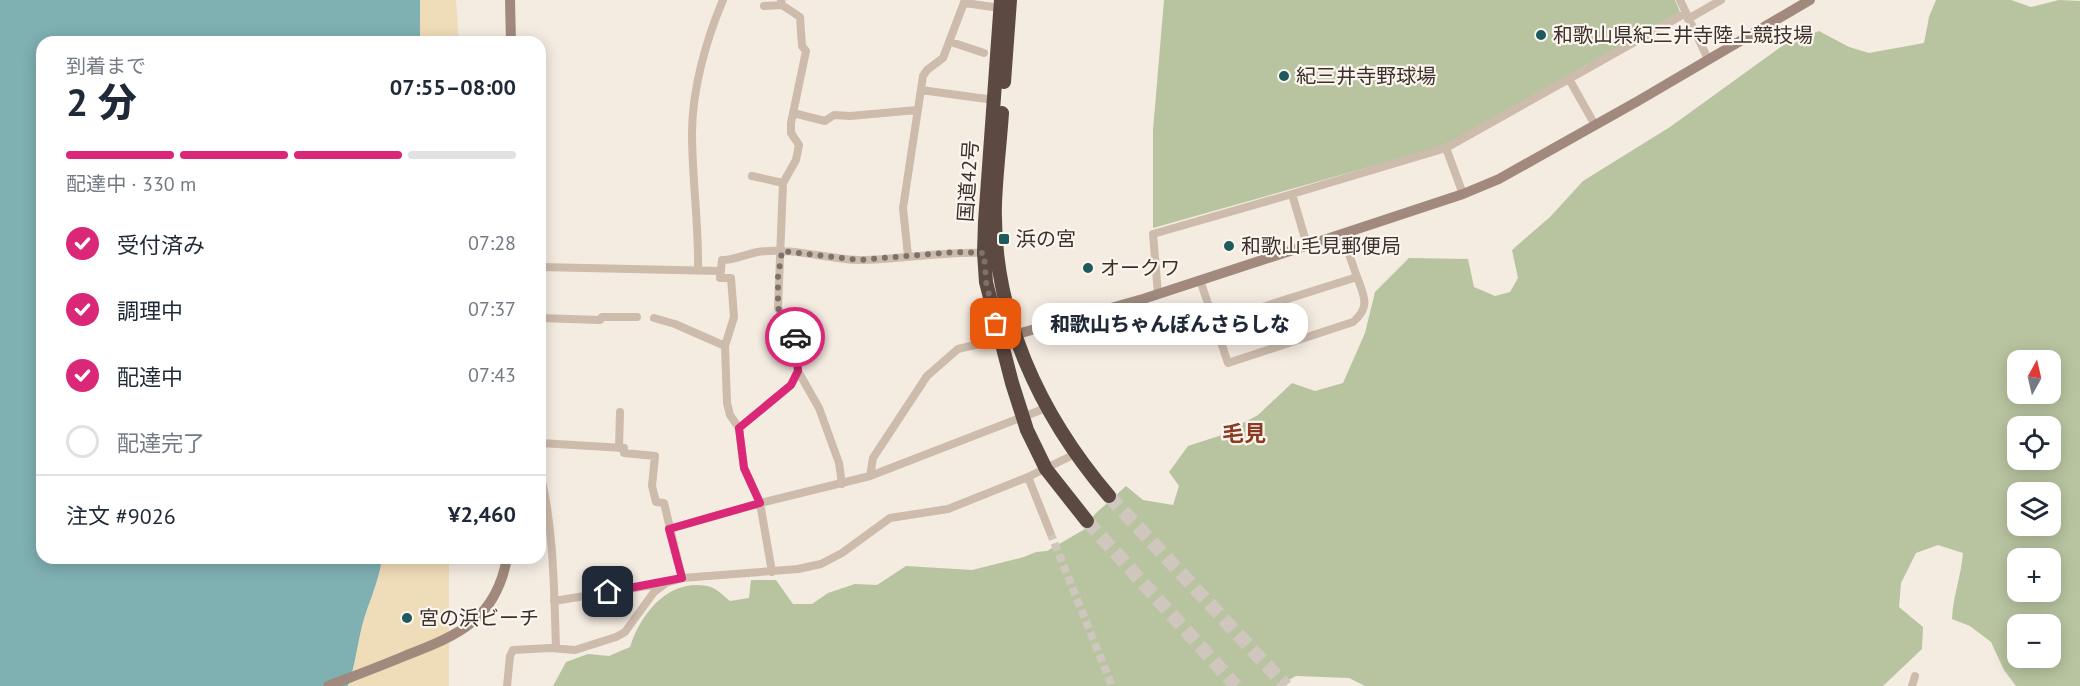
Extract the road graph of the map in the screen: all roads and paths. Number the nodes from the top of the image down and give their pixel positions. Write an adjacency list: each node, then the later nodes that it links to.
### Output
1 (510, 0): 11 (street)
2 (723, 0): 32 (street)
3 (1680, 0): 10 (street)
4 (1721, 0): 10 (street)
5 (1810, 0): 14 (street)
6 (781, 2): 9 (street); 19 (street)
7 (965, 2): 8 (street); 12 (street)
8 (1004, 3): 17 (highway, 国道42号); 41 (highway, 国道42号)
9 (764, 6)
10 (1687, 16): 14 (street); 15 (street)
11 (511, 36)
12 (951, 42): 13 (street); 16 (street)
13 (984, 53)
14 (1708, 59): 20 (street)
15 (1569, 79): 20 (street); 21 (street)
16 (921, 90): 17 (street); 18 (street)
17 (994, 100): 29 (highway, 国道42号)
18 (917, 110): 19 (street); 30 (street)
19 (793, 113): 23 (street)
20 (1595, 124): 25 (street)
21 (1446, 148): 24 (street); 25 (street)
22 (752, 176): 23 (street)
23 (783, 183): 28 (street)
24 (1292, 194): 27 (street); 36 (street)
25 (1462, 194): 26 (street)
26 (1342, 234): 27 (street); 34 (street)
27 (1307, 245): 35 (street)
28 (782, 251): 30 (street); 33 (street); 44 (street)
29 (984, 253): 30 (street); 42 (highway, 国道42号)
30 (908, 256)
31 (546, 267): 32 (street)
32 (698, 270): 33 (street)
33 (721, 271): 43 (street)
34 (1357, 277): 40 (street); 40 (street)
35 (1200, 280): 36 (street); 40 (street)
36 (1158, 294): 41 (street)
37 (637, 317): 38 (street)
38 (546, 318)
39 (654, 318): 43 (street)
40 (1215, 322)
41 (1015, 335): 42 (street); 45 (highway, 国道42号)
42 (1000, 339): 47 (highway, 国道42号); 53 (street)
43 (725, 346): 48 (street)
44 (798, 371): 48 (street); 55 (street)
45 (1046, 408): 47 (street); 51 (highway, 国道42号)
46 (621, 412): 50 (street)
47 (1023, 416): 52 (highway, 国道42号); 53 (street)
48 (739, 428): 58 (street)
49 (546, 443): 50 (street)
50 (619, 448): 60 (street)
51 (1075, 454): 52 (street); 56 (highway, 国道42号)
52 (1046, 469): 54 (street); 59 (highway, 国道42号)
53 (870, 476): 55 (street)
54 (1028, 477): 61 (street); 63 (street)
55 (842, 483): 58 (street)
56 (1109, 496)
57 (546, 499): 66 (street)
58 (760, 503): 60 (street); 63 (street)
59 (1087, 521)
60 (669, 529): 64 (street)
61 (1050, 532)
62 (506, 564): 68 (street)
63 (772, 572): 64 (street)
64 (682, 578): 65 (street)
65 (666, 583): 66 (street); 67 (street)
66 (554, 601): 67 (street)
67 (556, 648): 69 (street)
68 (328, 686)
69 (507, 686)

